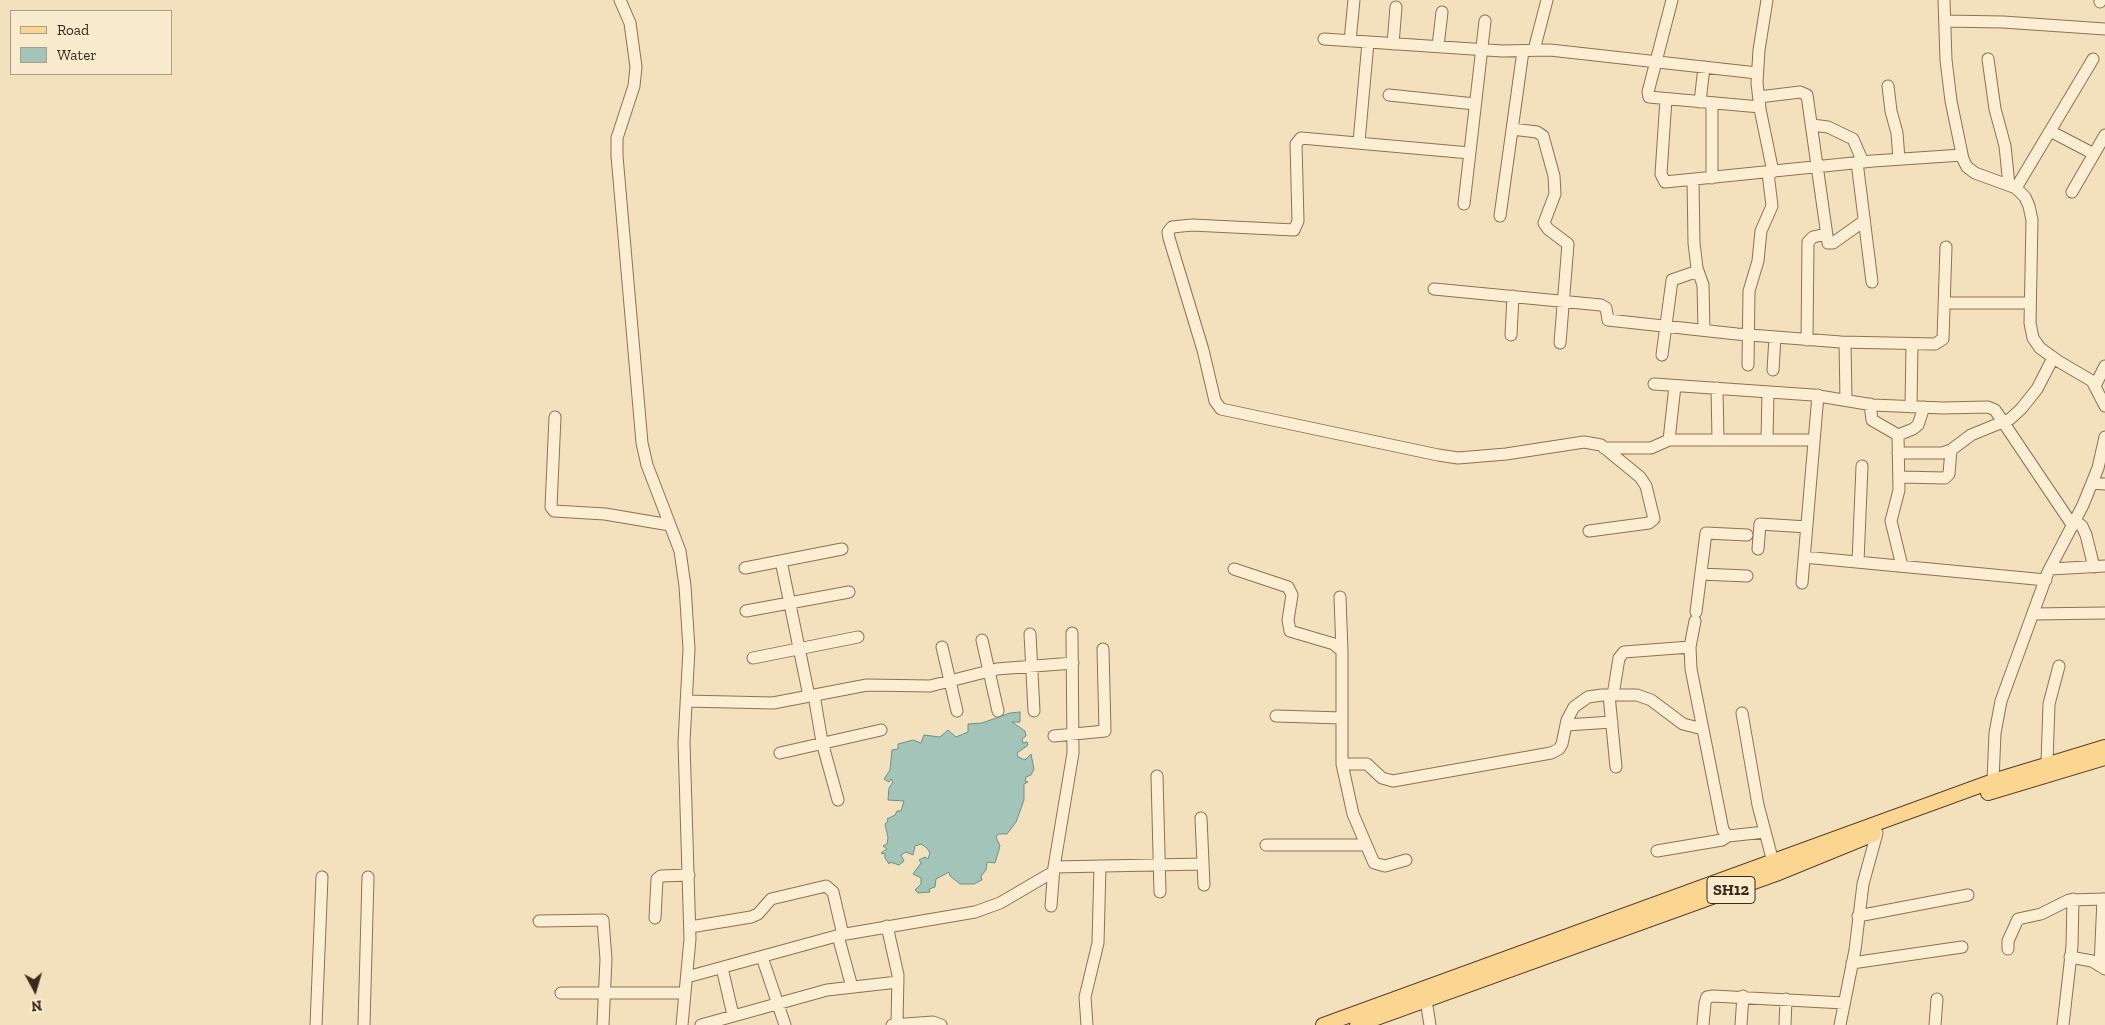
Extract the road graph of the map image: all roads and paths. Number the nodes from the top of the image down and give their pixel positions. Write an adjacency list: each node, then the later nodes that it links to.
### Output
1 (620, 0): 100 (street)
2 (1354, 0): 13 (street)
3 (1547, 0): 18 (street)
4 (1672, 0): 21 (street)
5 (1767, 0): 23 (street)
6 (1944, 0): 10 (street)
7 (1396, 7): 15 (street)
8 (1442, 12): 16 (street)
9 (1485, 21): 17 (street)
10 (1946, 21): 11 (street); 37 (street)
11 (2105, 29)
12 (1324, 39): 13 (street)
13 (1350, 41): 14 (street)
14 (1368, 42): 15 (street); 35 (street)
15 (1393, 44): 16 (street)
16 (1438, 46): 17 (street)
17 (1482, 49): 18 (street); 30 (street)
18 (1528, 51): 21 (street); 32 (street)
19 (1988, 59): 45 (street)
20 (2093, 59): 33 (street)
21 (1656, 62): 22 (street); 26 (street)
22 (1704, 67): 23 (street); 27 (street)
23 (1757, 73): 28 (street)
24 (1888, 86): 39 (street)
25 (1389, 95): 30 (street)
26 (1666, 99): 27 (street); 44 (street)
27 (1700, 102): 29 (street)
28 (1759, 102): 29 (street); 31 (street); 42 (street)
29 (1712, 103): 43 (street)
30 (1475, 104): 36 (street)
31 (1812, 125): 40 (street); 41 (street)
32 (1512, 129): 48 (street); 56 (street)
33 (2050, 131): 38 (street); 45 (street)
34 (2105, 135): 38 (street)
35 (1359, 142): 36 (street); 92 (street)
36 (1470, 153): 47 (street)
37 (1962, 154): 39 (street); 45 (street)
38 (2094, 154): 46 (street)
39 (1899, 159): 40 (street)
40 (1860, 162): 41 (street); 49 (street)
41 (1818, 167): 42 (street); 50 (street)
42 (1771, 173): 43 (street); 62 (street)
43 (1712, 178): 44 (street)
44 (1693, 180): 52 (street)
45 (2012, 187): 58 (street)
46 (2072, 192)
47 (1464, 204)
48 (1500, 216)
49 (1864, 221): 50 (street); 53 (street)
50 (1826, 234): 64 (street)
51 (1946, 247): 57 (street)
52 (1698, 271): 59 (street); 60 (street)
53 (1872, 282)
54 (1434, 289): 55 (street)
55 (1513, 296): 56 (street); 61 (street)
56 (1564, 301): 59 (street); 65 (street)
57 (1944, 303): 58 (street); 67 (street)
58 (2030, 303): 69 (street)
59 (1664, 326): 60 (street); 68 (street)
60 (1704, 330): 62 (street)
61 (1511, 335)
62 (1748, 335): 63 (street); 70 (street)
63 (1775, 337): 64 (street); 72 (street)
64 (1807, 340): 66 (street)
65 (1560, 343)
66 (1846, 343): 67 (street); 79 (street)
67 (1912, 344): 82 (street)
68 (1662, 355)
69 (2053, 358): 74 (street); 85 (street)
70 (1748, 365)
71 (2105, 366): 74 (street)
72 (1773, 370)
73 (1654, 384): 75 (street)
74 (2096, 384): 81 (street)
75 (1675, 386): 76 (street); 88 (street)
76 (1717, 388): 77 (street); 89 (street)
77 (1768, 392): 78 (street); 90 (street)
78 (1818, 395): 79 (street); 91 (street)
79 (1846, 400): 80 (street)
80 (1870, 404): 82 (street); 86 (street)
81 (2105, 406)
82 (1911, 407): 83 (street)
83 (1924, 407): 85 (street); 86 (street)
84 (555, 417): 100 (street)
85 (2003, 423): 93 (street); 99 (street)
86 (1898, 435): 94 (street)
87 (2105, 437): 97 (street)
88 (1669, 440): 89 (street); 92 (street)
89 (1718, 440): 90 (street)
90 (1767, 440): 91 (street)
91 (1814, 440): 101 (street)
92 (1604, 448): 102 (street)
93 (1951, 450): 94 (street); 96 (street)
94 (1898, 453): 96 (street)
95 (1862, 466): 108 (street)
96 (1900, 477): 109 (street)
97 (2092, 483): 98 (street); 99 (street)
98 (2105, 484)
99 (2074, 523): 111 (street); 114 (street)
100 (670, 525): 140 (street)
101 (1807, 527): 105 (street); 106 (street)
102 (1589, 531)
103 (1747, 535): 113 (street)
104 (842, 549): 107 (street)
105 (1758, 549)
106 (1804, 557): 108 (street); 116 (street)
107 (782, 561): 110 (street); 119 (street)
108 (1858, 562): 109 (street)
109 (1902, 566): 114 (street)
110 (745, 568)
111 (2101, 568): 114 (street)
112 (1234, 569): 131 (street)
113 (1701, 574): 115 (street); 128 (street)
114 (2048, 574): 122 (street)
115 (1747, 576)
116 (1802, 583)
117 (849, 592): 119 (street)
118 (1340, 598): 131 (street)
119 (790, 604): 120 (street); 130 (street)
120 (746, 611)
121 (2105, 613): 122 (street)
122 (2033, 614): 160 (street)
123 (1072, 632): 133 (street)
124 (1030, 634): 134 (street)
125 (858, 636): 130 (street)
126 (982, 640): 136 (street)
127 (942, 647): 137 (street)
128 (1690, 648): 138 (street); 149 (street)
129 (1103, 649): 151 (street)
130 (799, 650): 132 (street); 139 (street)
131 (1342, 651): 146 (street)
132 (753, 658)
133 (1073, 663): 134 (street); 151 (street)
134 (1032, 666): 136 (street); 143 (street)
135 (2059, 666): 156 (street)
136 (988, 671): 137 (street); 142 (street)
137 (950, 681): 139 (street); 141 (street)
138 (1611, 695): 147 (street); 148 (street); 149 (street)
139 (811, 696): 140 (street); 153 (street)
140 (686, 701): 175 (street)
141 (957, 711)
142 (998, 711)
143 (1034, 711)
144 (1742, 713): 163 (street)
145 (1276, 716): 146 (street)
146 (1342, 718): 157 (street)
147 (1612, 722): 148 (street); 158 (street)
148 (1566, 725): 157 (street)
149 (1703, 729): 165 (street)
150 (881, 730): 153 (street)
151 (1074, 734): 152 (street); 174 (street)
152 (1054, 736)
153 (822, 742): 154 (street); 161 (street)
154 (780, 753)
155 (2105, 756): 156 (main road); 164 (main road, SH12)
156 (2047, 763): 160 (main road)
157 (1342, 764): 167 (street)
158 (1616, 767)
159 (1157, 776): 172 (street)
160 (1994, 781): 170 (main road)
161 (838, 800)
162 (1201, 818): 171 (street)
163 (1765, 832): 165 (street); 170 (street)
164 (1877, 833): 184 (street); 206 (main road, SH12)
165 (1728, 836): 168 (street)
166 (1266, 845): 167 (street)
167 (1366, 846): 169 (street)
168 (1657, 850)
169 (1406, 860)
170 (1773, 862): 219 (main road)
171 (1203, 864): 172 (street); 178 (street)
172 (1159, 865): 173 (street); 179 (street)
173 (1100, 866): 174 (street); 218 (street)
174 (1054, 870): 183 (street); 187 (street)
175 (689, 875): 185 (street); 188 (street)
176 (322, 877): 211 (street)
177 (368, 877): 212 (street)
178 (1204, 885)
179 (1160, 892)
180 (1968, 895): 184 (street)
181 (2073, 899): 182 (street); 191 (street); 193 (street)
182 (2104, 899): 196 (street)
183 (1051, 906)
184 (1858, 916): 194 (street)
185 (655, 918)
186 (539, 921): 201 (street)
187 (887, 926): 189 (street); 198 (street)
188 (690, 927): 189 (street); 197 (street)
189 (840, 935): 192 (street); 199 (street)
190 (1962, 947): 194 (street)
191 (2008, 949)
192 (762, 957): 195 (street); 207 (street)
193 (2070, 957): 196 (street); 227 (street)
194 (1852, 963): 208 (street)
195 (722, 968): 197 (street); 209 (street)
196 (2102, 968)
197 (686, 977): 202 (street)
198 (898, 982): 199 (street); 210 (street)
199 (852, 987): 207 (street)
200 (561, 993): 201 (street)
201 (604, 993): 202 (street); 213 (street)
202 (685, 993): 214 (street)
203 (1742, 996): 204 (street); 222 (street); 223 (street)
204 (1786, 999): 208 (street); 224 (street)
205 (1937, 999): 226 (street)
206 (1426, 1000): 220 (main road, SH12); 221 (street)
207 (777, 1003): 209 (street); 216 (street)
208 (1844, 1003): 225 (street)
209 (733, 1015): 215 (street)
210 (894, 1024): 217 (street)
211 (316, 1025)
212 (364, 1025)
213 (603, 1025)
214 (682, 1025)
215 (701, 1025)
216 (784, 1025)
217 (941, 1025)
218 (1087, 1025)
219 (1323, 1025)
220 (1357, 1025)
221 (1430, 1025)
222 (1703, 1025)
223 (1741, 1025)
224 (1785, 1025)
225 (1840, 1025)
226 (1935, 1025)
227 (2062, 1025)

